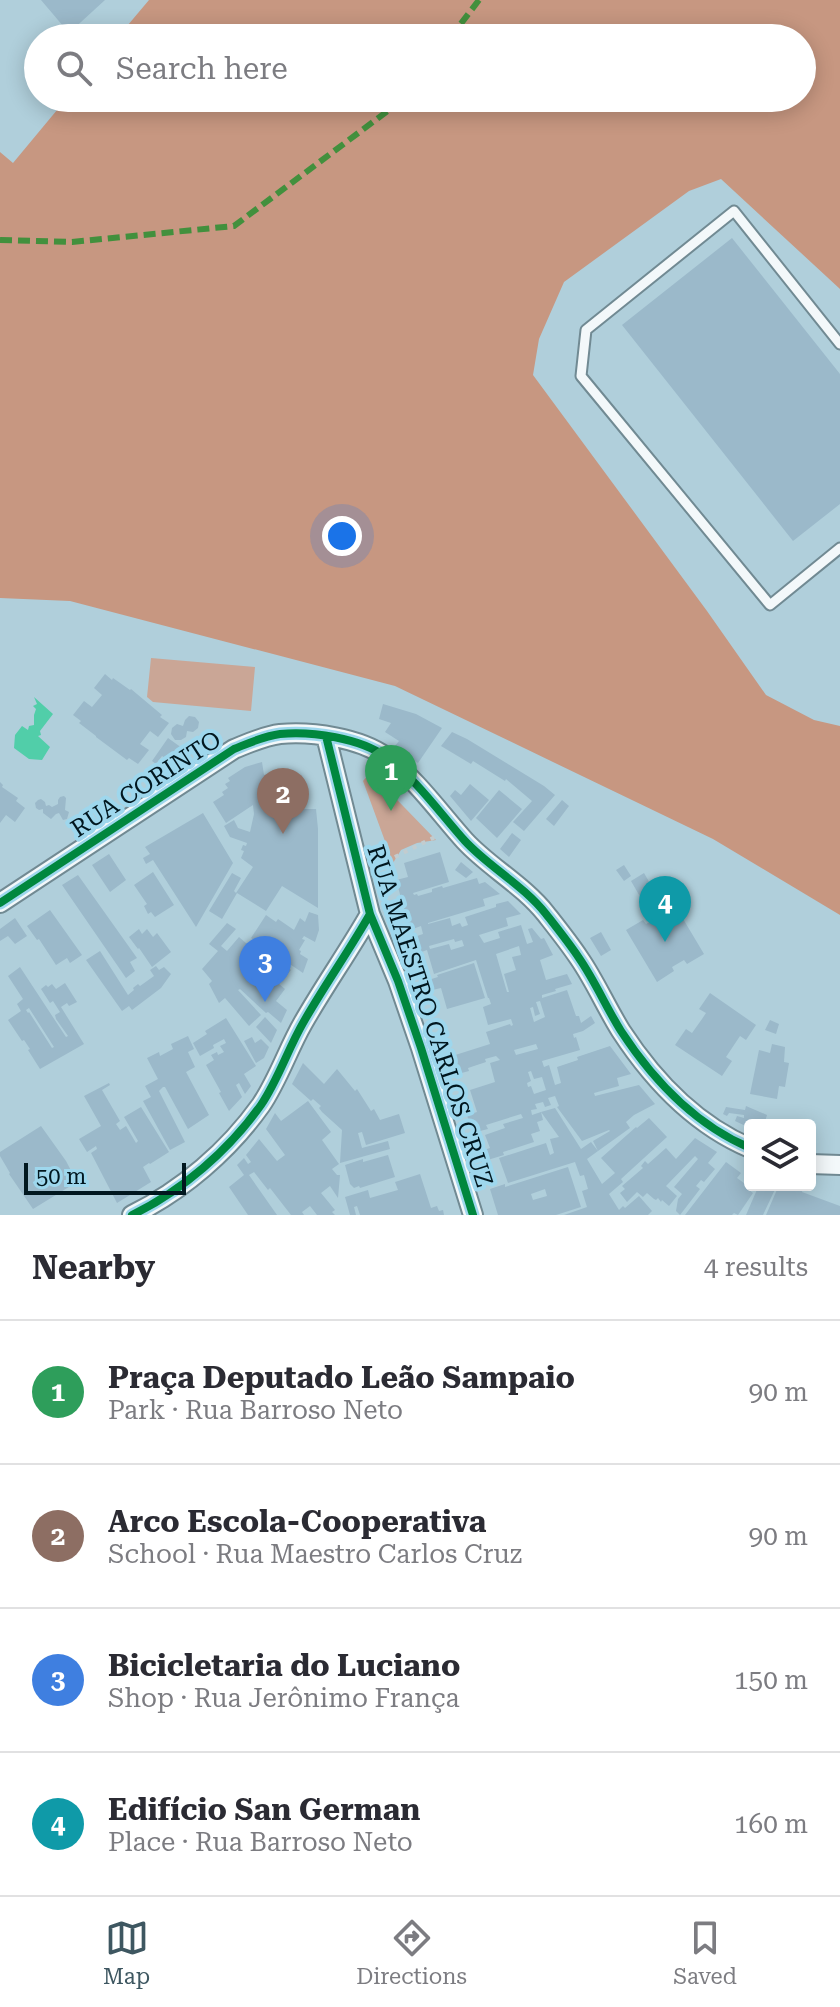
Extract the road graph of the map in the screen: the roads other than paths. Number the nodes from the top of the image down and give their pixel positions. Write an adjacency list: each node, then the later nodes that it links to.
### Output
1 (840, 344): 2 (lane)
2 (840, 548)
3 (326, 736): 4 (street, RUA CORINTO); 5 (street, RUA MAESTRO CARLOS CRUZ); 6 (street, RUA CORINTO)
4 (0, 903)
5 (370, 914): 9 (street); 10 (street, RUA MAESTRO CARLOS CRUZ)
6 (744, 1145)
7 (816, 1164): 8 (street)
8 (840, 1165)
9 (132, 1215)
10 (473, 1215)

